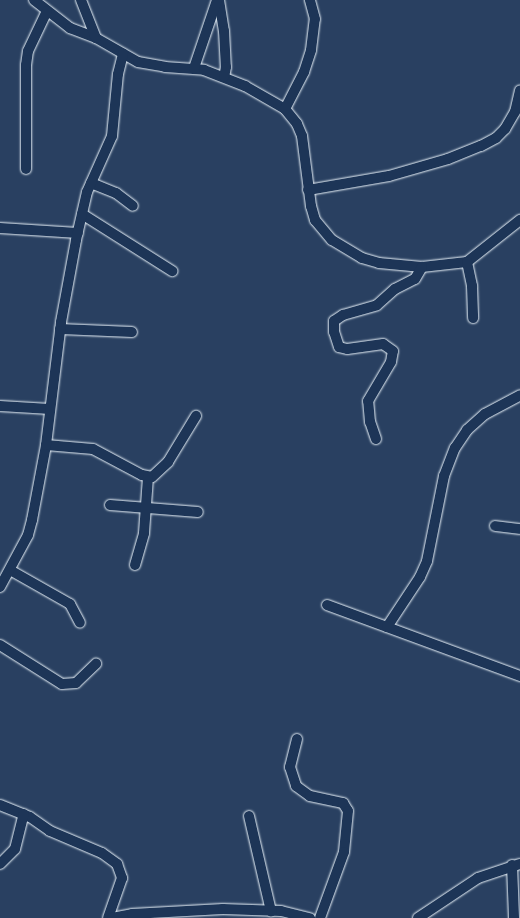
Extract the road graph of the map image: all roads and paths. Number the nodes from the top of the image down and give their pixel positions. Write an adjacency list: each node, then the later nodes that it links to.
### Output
1 (34, 0): 5 (street)
2 (81, 0): 6 (street)
3 (218, 0): 8 (street); 9 (street)
4 (310, 0): 11 (street)
5 (47, 11): 6 (street); 12 (street)
6 (96, 38): 7 (street)
7 (123, 54): 8 (street); 13 (street)
8 (194, 68): 9 (street)
9 (224, 77): 11 (street)
10 (520, 91): 14 (street)
11 (285, 109): 14 (street)
12 (26, 169)
13 (91, 184): 15 (street); 16 (street)
14 (308, 185): 21 (street)
15 (133, 206)
16 (82, 214): 19 (street); 22 (street)
17 (520, 220): 20 (street)
18 (0, 228): 19 (street)
19 (78, 233): 24 (street)
20 (467, 262): 21 (street); 23 (street)
21 (422, 267): 30 (street)
22 (172, 272)
23 (473, 318)
24 (60, 329): 25 (street); 28 (street)
25 (132, 332)
26 (520, 395): 43 (street)
27 (0, 406): 28 (street)
28 (50, 409): 31 (street)
29 (196, 416): 32 (street)
30 (376, 439)
31 (46, 445): 32 (street); 39 (street)
32 (148, 477): 34 (street)
33 (110, 505): 34 (street)
34 (147, 507): 35 (street); 38 (street)
35 (198, 512)
36 (495, 526): 37 (street)
37 (520, 529)
38 (136, 565)
39 (10, 570): 40 (street); 42 (street)
40 (0, 587)
41 (327, 605): 43 (street)
42 (80, 623)
43 (387, 627): 46 (street)
44 (0, 645): 45 (street)
45 (96, 664)
46 (520, 676)
47 (297, 739): 58 (street)
48 (0, 805): 49 (street)
49 (24, 814): 51 (street); 55 (street)
50 (249, 816): 53 (street)
51 (0, 864)
52 (516, 864): 59 (street); 60 (street)
53 (271, 910): 54 (street); 57 (street)
54 (242, 912): 56 (street)
55 (108, 918)
56 (112, 918)
57 (310, 918)
58 (320, 918)
59 (418, 918)
60 (514, 918)

